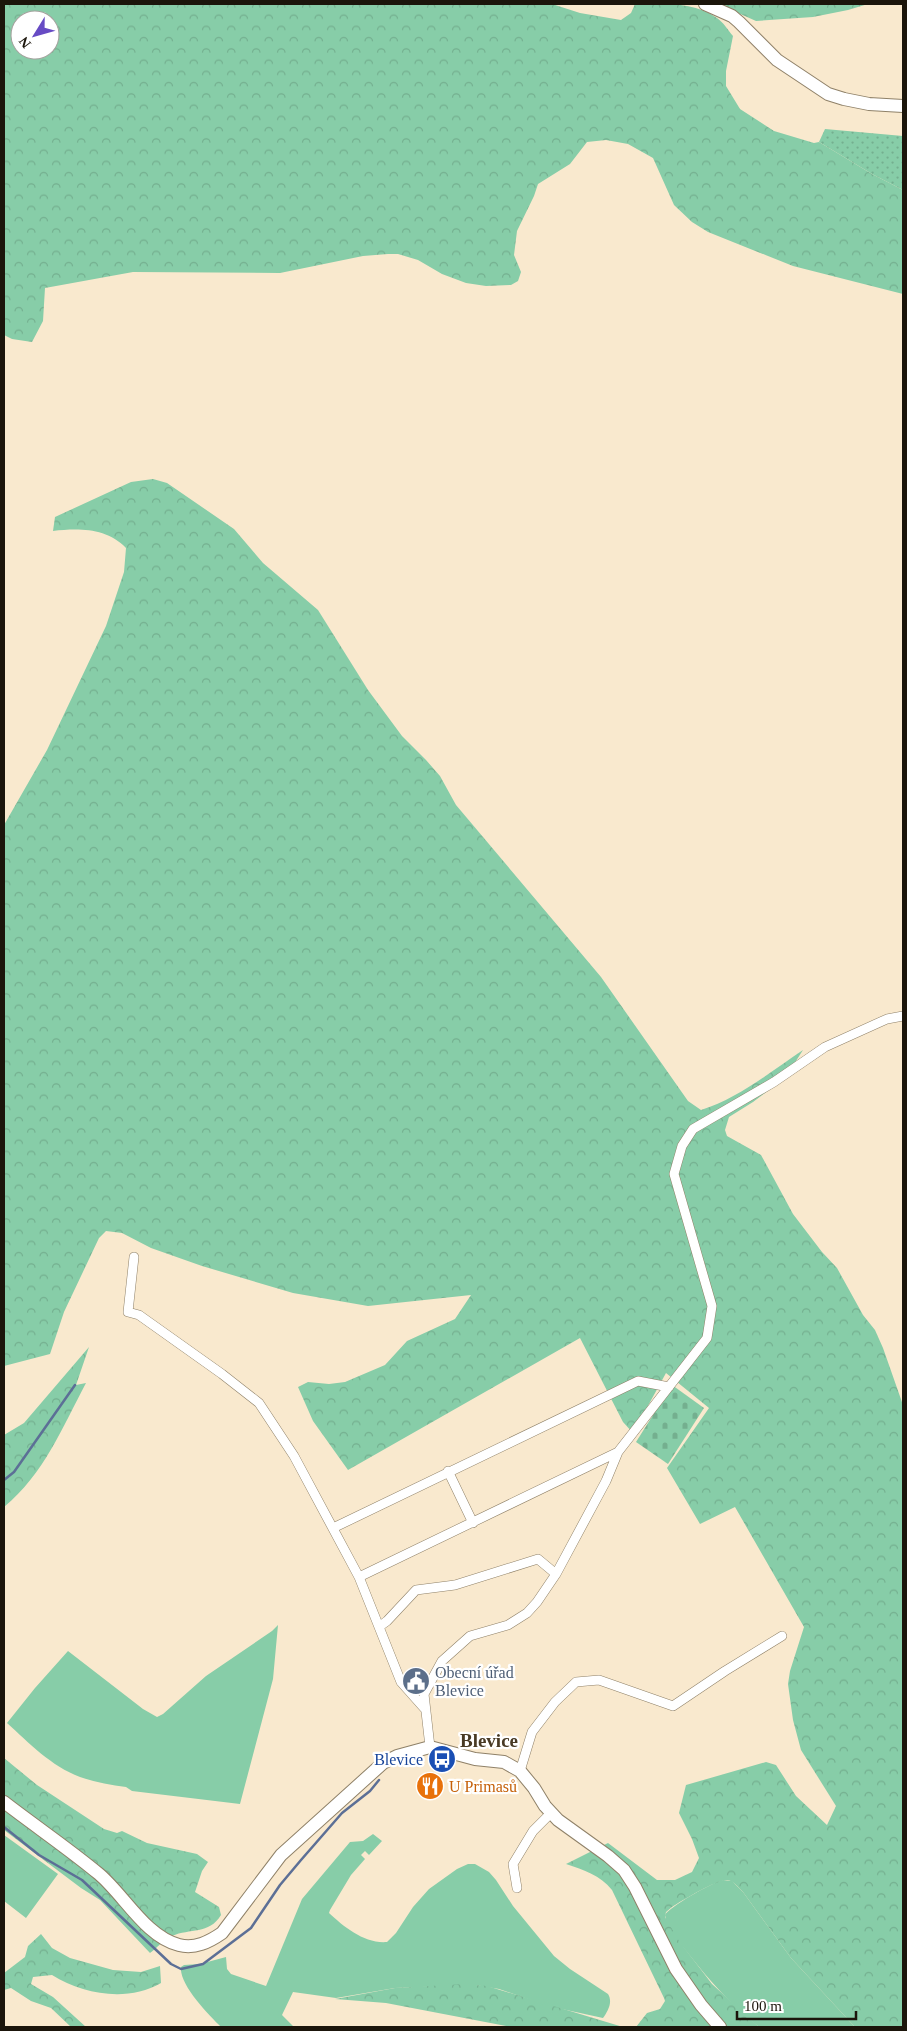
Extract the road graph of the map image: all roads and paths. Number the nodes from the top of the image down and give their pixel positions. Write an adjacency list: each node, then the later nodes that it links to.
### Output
1 (705, 4): 2 (street)
2 (903, 106)
3 (903, 1016): 5 (street)
4 (134, 1257): 9 (street)
5 (669, 1387): 6 (street); 7 (street)
6 (618, 1452): 8 (street); 10 (street)
7 (448, 1471): 8 (street); 9 (street)
8 (473, 1522): 11 (street)
9 (332, 1528): 11 (street)
10 (556, 1574): 12 (street); 14 (street)
11 (359, 1577): 12 (street)
12 (380, 1626): 14 (street)
13 (782, 1636): 16 (street)
14 (425, 1709): 15 (street)
15 (430, 1748): 16 (street); 17 (street)
16 (520, 1771): 18 (street)
17 (4, 1802)
18 (551, 1813): 19 (street); 20 (street)
19 (517, 1888)
20 (720, 2027)

